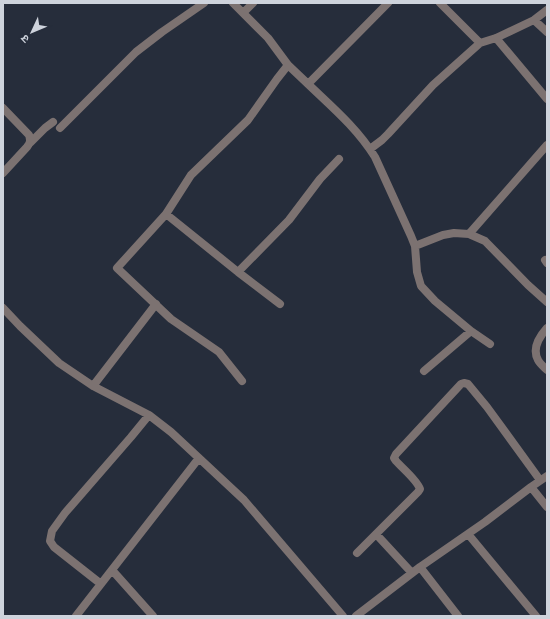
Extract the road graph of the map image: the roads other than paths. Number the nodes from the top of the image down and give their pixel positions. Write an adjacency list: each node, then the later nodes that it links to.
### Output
1 (204, 3): 16 (street)
2 (233, 3): 7 (street)
3 (253, 3): 7 (street)
4 (388, 3): 13 (street)
5 (440, 3): 11 (street)
6 (547, 10): 8 (street)
7 (244, 13): 12 (street)
8 (534, 20): 9 (street); 10 (street)
9 (547, 32)
10 (496, 38): 11 (street); 14 (street)
11 (480, 43): 18 (street)
12 (288, 65): 13 (street); 21 (street)
13 (308, 84): 18 (street)
14 (547, 99)
15 (3, 108): 16 (street)
16 (30, 143): 20 (street)
17 (547, 144): 22 (street)
18 (370, 149): 23 (street)
19 (339, 159): 24 (street)
20 (3, 173)
21 (166, 214): 24 (street); 26 (street)
22 (469, 234): 23 (street); 25 (street)
23 (415, 246): 30 (street)
24 (238, 272): 27 (street)
25 (547, 302)
26 (156, 304): 34 (street); 35 (street)
27 (280, 304)
28 (3, 308): 35 (street)
29 (547, 328): 32 (street)
30 (471, 331): 31 (street); 33 (street)
31 (490, 344)
32 (547, 370)
33 (424, 371)
34 (242, 381)
35 (93, 386): 36 (street)
36 (149, 415): 37 (street); 47 (street)
37 (199, 458): 45 (street); 50 (street)
38 (544, 478): 39 (street); 41 (street)
39 (531, 486): 40 (street); 42 (street)
40 (547, 507)
41 (376, 534): 43 (street); 46 (street)
42 (468, 534): 44 (street); 53 (street)
43 (357, 553)
44 (420, 568): 46 (street); 52 (street)
45 (112, 570): 47 (street); 49 (street)
46 (412, 574): 51 (street)
47 (101, 584): 48 (street)
48 (76, 616)
49 (153, 616)
50 (343, 616)
51 (356, 616)
52 (458, 616)
53 (536, 616)

